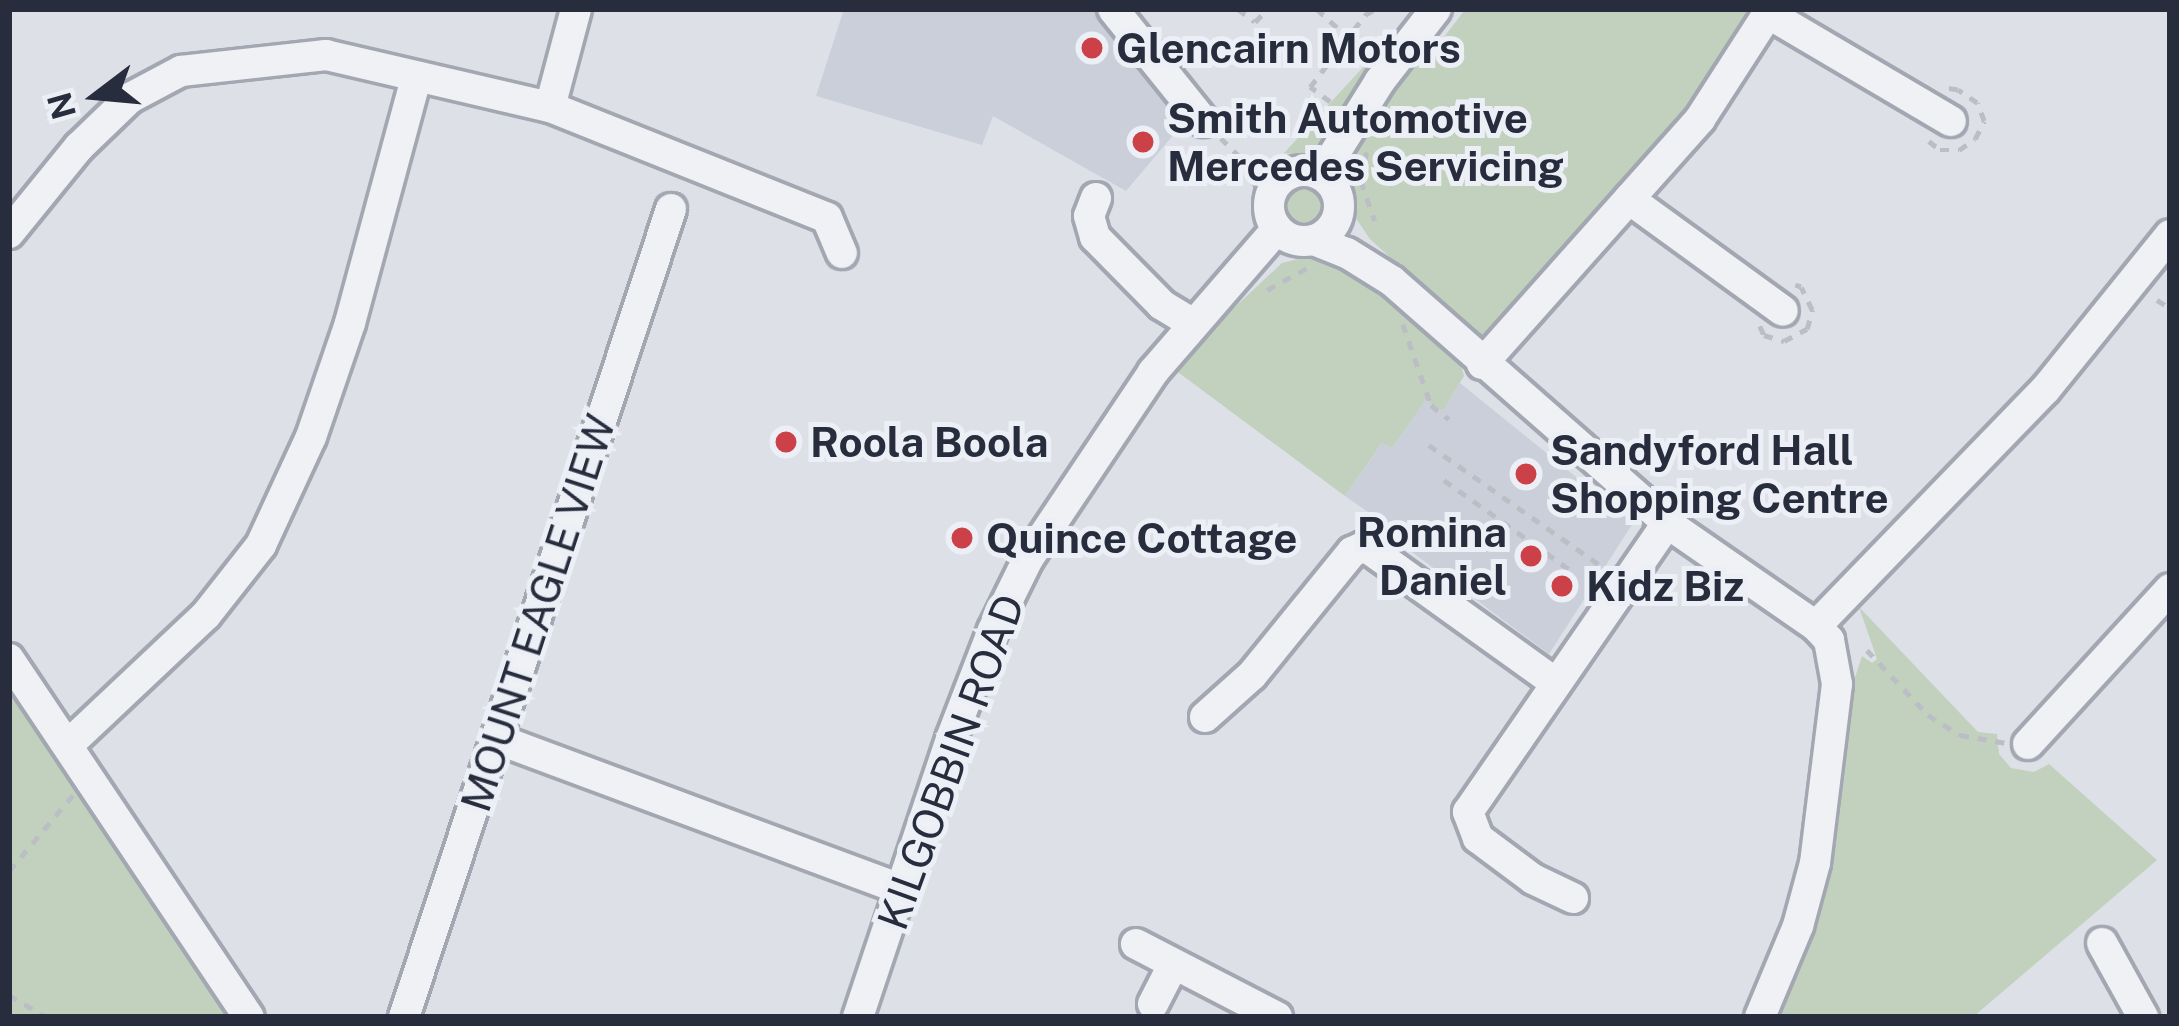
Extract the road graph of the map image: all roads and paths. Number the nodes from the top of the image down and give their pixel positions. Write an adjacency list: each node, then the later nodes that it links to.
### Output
1 (576, 9): 14 (street)
2 (1238, 9): 3 (path)
3 (1267, 9)
4 (1317, 9): 9 (path)
5 (1375, 9): 9 (path)
6 (1436, 9): 20 (street)
7 (1119, 12): 16 (street)
8 (1770, 12): 15 (street); 22 (street)
9 (1348, 37): 10 (path); 13 (path)
10 (1369, 57)
11 (416, 79): 14 (street); 26 (street); 55 (street)
12 (1942, 88): 17 (path)
13 (1330, 102)
14 (550, 107): 28 (street)
15 (1951, 121)
16 (1211, 129): 19 (path)
17 (1917, 130)
18 (1371, 138): 24 (path)
19 (1245, 162): 20 (path); 25 (path)
20 (1319, 182): 25 (street, KILGOBBIN ROAD); 29 (street); 30 (street)
21 (1096, 198): 35 (street)
22 (1630, 200): 33 (street); 37 (street)
23 (671, 209): 54 (street, MOUNT EAGLE VIEW)
24 (1376, 220)
25 (1274, 223): 29 (street); 35 (street, KILGOBBIN ROAD)
26 (9, 233)
27 (2170, 235): 31 (street)
28 (842, 253)
29 (1317, 253): 30 (street); 32 (path)
30 (1393, 281): 37 (street)
31 (2158, 285): 34 (path); 49 (street)
32 (1267, 290)
33 (1776, 303): 33 (path)
34 (2170, 308)
35 (1194, 324): 59 (street, KILGOBBIN ROAD)
36 (1414, 327): 38 (path)
37 (1481, 364): 44 (street)
38 (1449, 419)
39 (1429, 445): 40 (path)
40 (1469, 477): 42 (path); 43 (path)
41 (1444, 480): 42 (path)
42 (1460, 490): 45 (path)
43 (1539, 523): 45 (path); 47 (path)
44 (1667, 523): 49 (street); 52 (street)
45 (1528, 539): 46 (path)
46 (1573, 572)
47 (1614, 575)
48 (2170, 589): 56 (street)
49 (1816, 626): 71 (street)
50 (1867, 650): 56 (path)
51 (9, 659): 55 (street)
52 (1556, 682): 53 (street); 60 (street)
53 (1204, 716)
54 (497, 739): 59 (street); 68 (street, MOUNT EAGLE VIEW)
55 (69, 744): 57 (street)
56 (2028, 744)
57 (90, 778): 58 (path); 67 (street)
58 (9, 871)
59 (902, 890): 69 (street, KILGOBBIN ROAD)
60 (1573, 898)
61 (2102, 943): 72 (street)
62 (1136, 944): 63 (street)
63 (1173, 965): 65 (street); 70 (street)
64 (9, 995): 66 (path)
65 (1153, 1004)
66 (46, 1017)
67 (249, 1017)
68 (404, 1017)
69 (858, 1017)
70 (1277, 1017)
71 (1760, 1017)
72 (2143, 1017)

